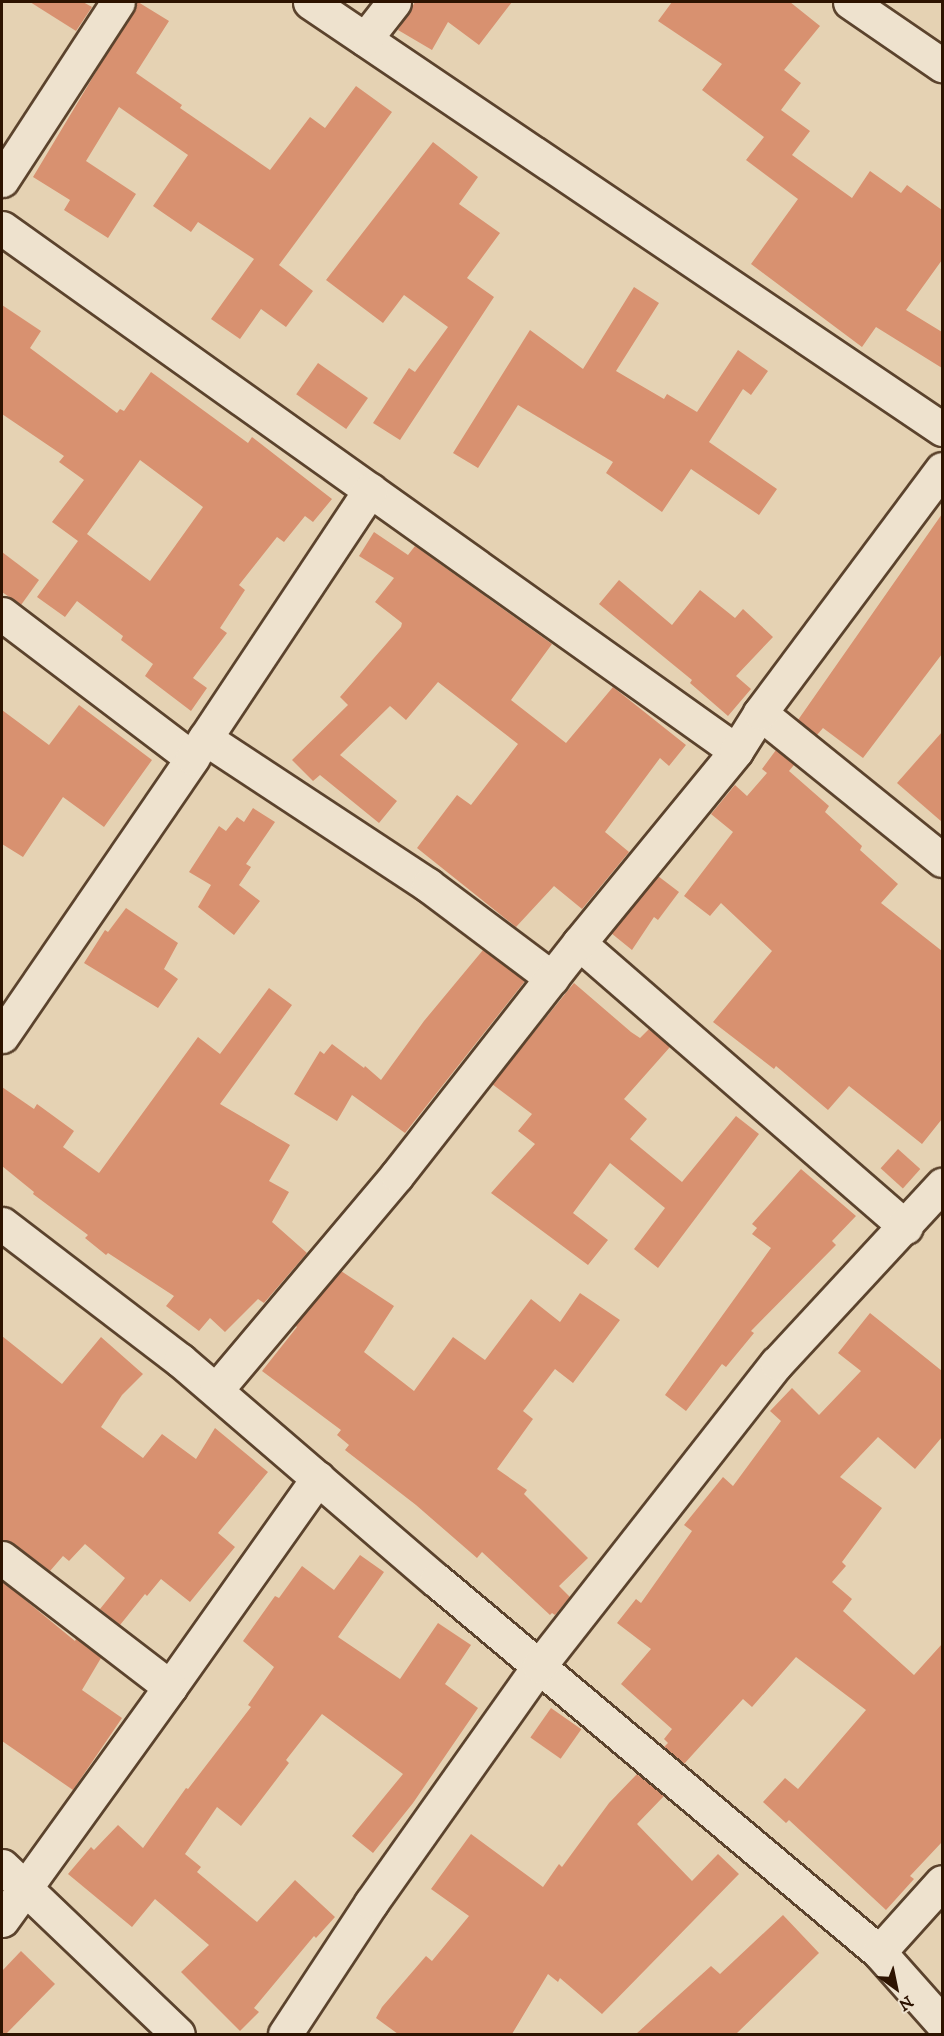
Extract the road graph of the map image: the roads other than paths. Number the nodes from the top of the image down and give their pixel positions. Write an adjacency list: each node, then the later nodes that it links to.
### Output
1 (118, 2): 7 (street)
2 (310, 2): 5 (street)
3 (394, 2): 5 (street)
4 (850, 2): 6 (street)
5 (365, 39): 9 (street)
6 (942, 65)
7 (2, 180)
8 (2, 228): 11 (street)
9 (942, 429)
10 (942, 469): 13 (street)
11 (370, 490): 14 (street); 15 (street)
12 (2, 614): 14 (street)
13 (760, 713): 15 (street); 16 (street)
14 (198, 748): 18 (street); 19 (street)
15 (736, 752): 17 (street)
16 (942, 860)
17 (579, 943): 18 (street); 20 (street)
18 (552, 978): 22 (street)
19 (2, 1036)
20 (929, 1208): 25 (street)
21 (2, 1224): 22 (street)
22 (216, 1390): 23 (street)
23 (318, 1478): 25 (street); 26 (street)
24 (2, 1558): 26 (street)
25 (539, 1666): 31 (street); 34 (street)
26 (170, 1687): 29 (street)
27 (2, 1866): 29 (street)
28 (942, 1882): 31 (street)
29 (26, 1889): 30 (street); 33 (street)
30 (2, 1920)
31 (879, 1952): 32 (street)
32 (942, 2023)
33 (178, 2034)
34 (285, 2034)

